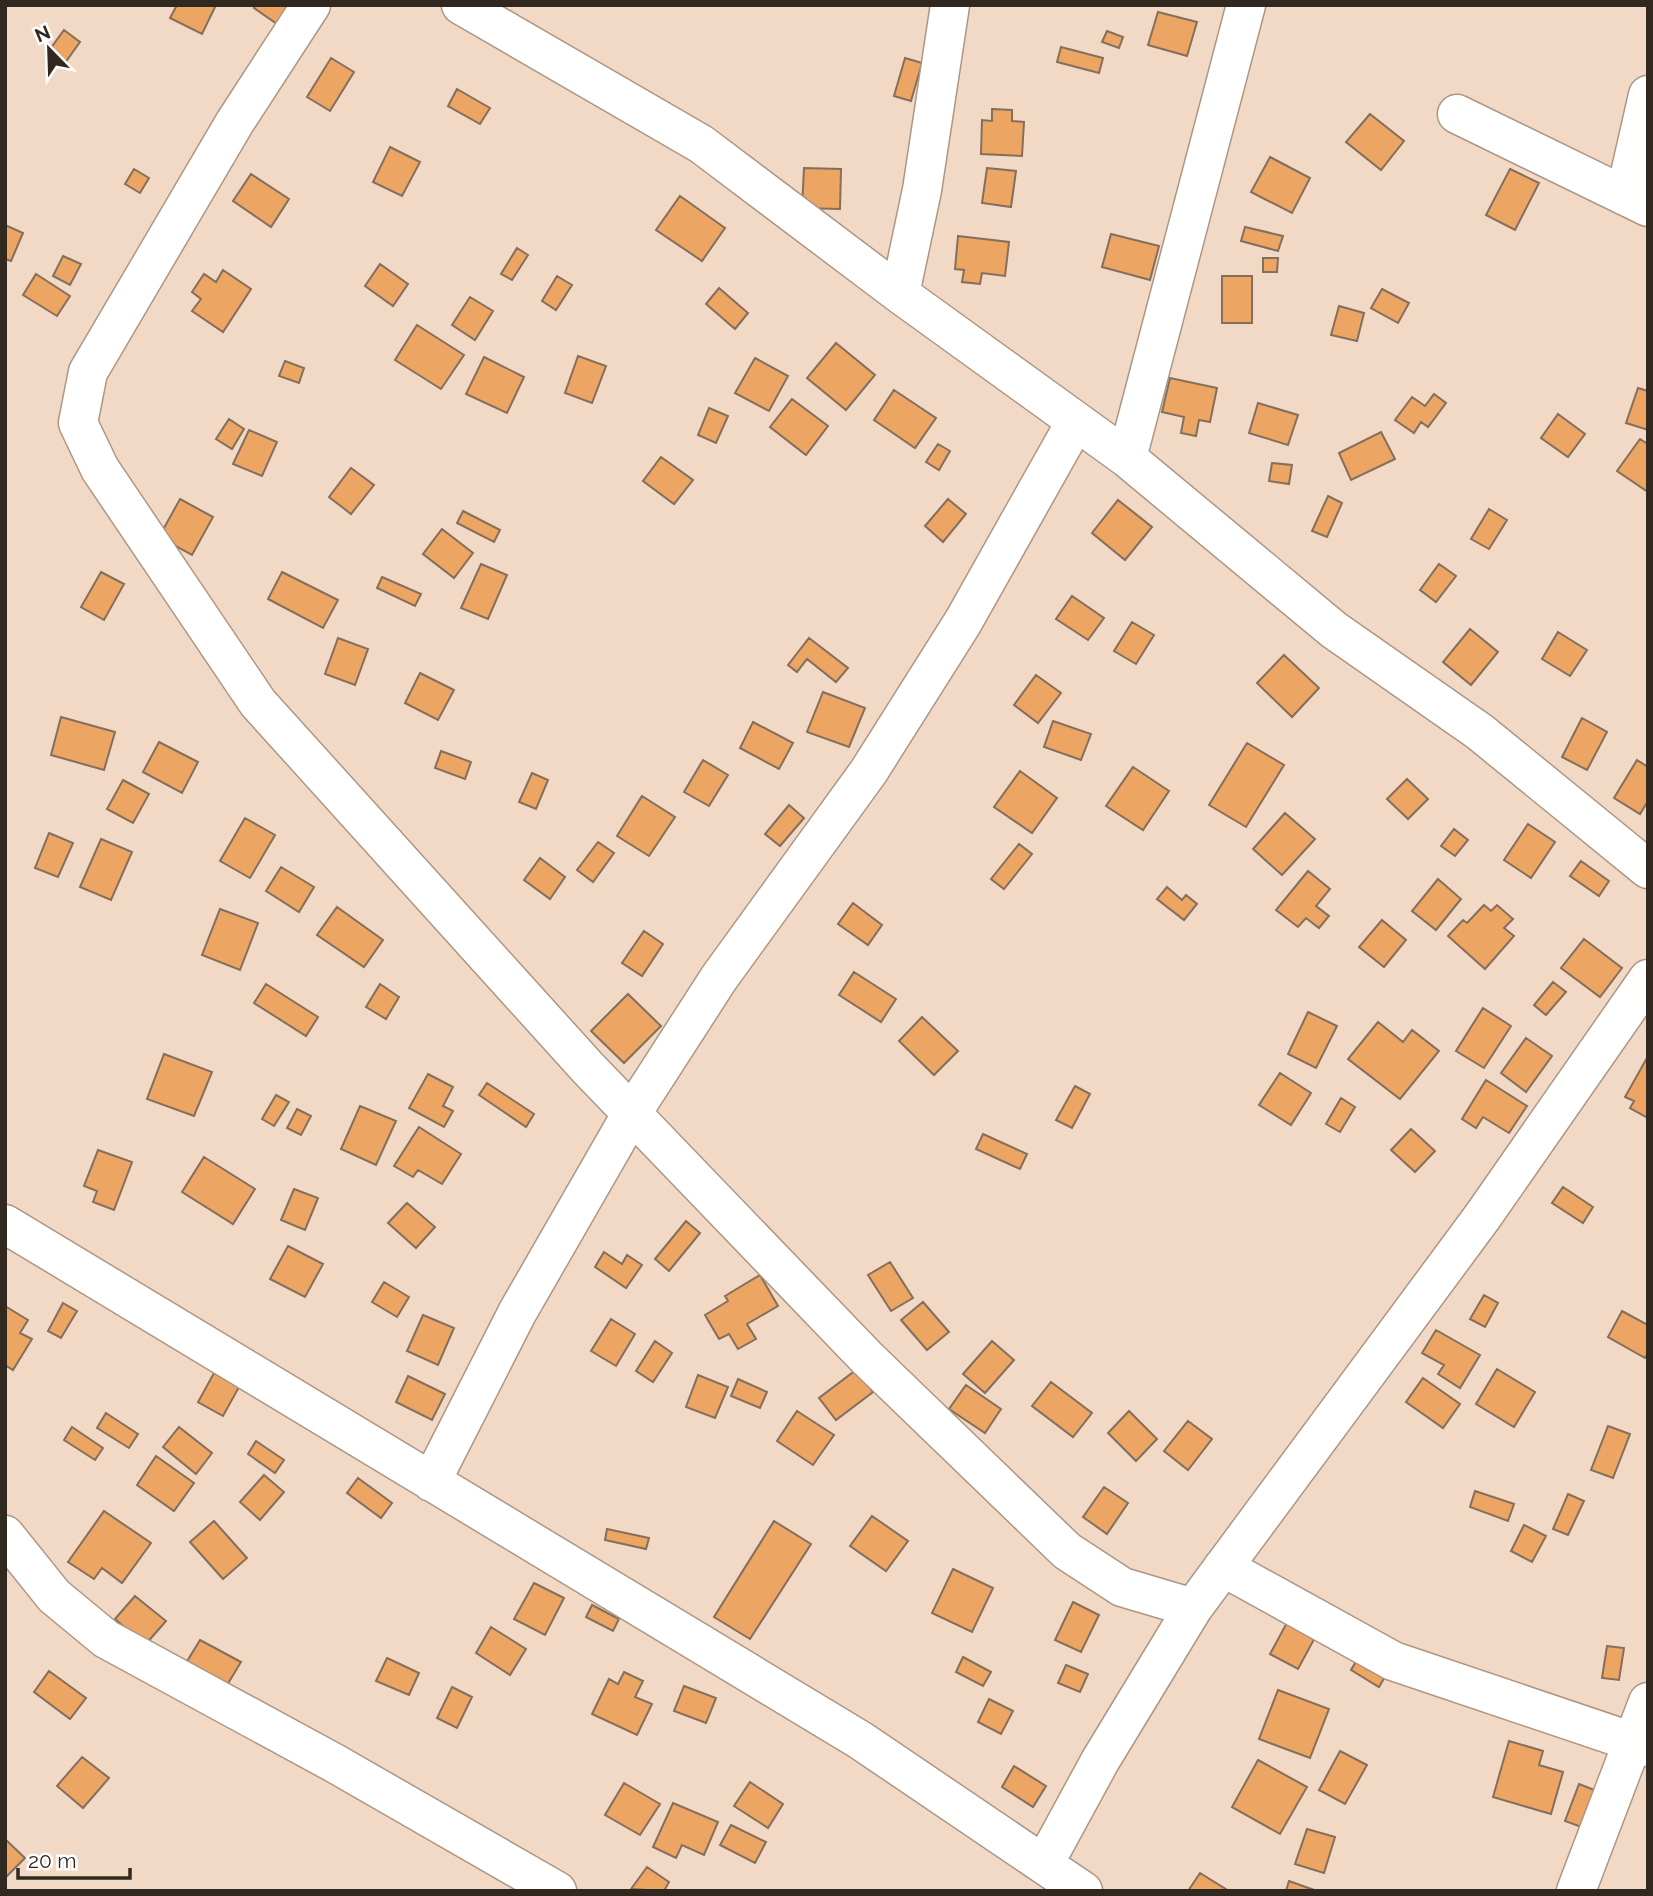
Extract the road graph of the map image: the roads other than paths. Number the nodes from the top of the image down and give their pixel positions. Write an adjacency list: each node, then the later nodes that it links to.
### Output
1 (311, 5): 13 (street)
2 (461, 5): 8 (street)
3 (950, 5): 8 (street)
4 (1246, 5): 10 (street)
5 (1648, 95): 7 (street)
6 (1457, 114): 7 (street)
7 (1636, 202)
8 (900, 294): 9 (street)
9 (1075, 423): 10 (street); 13 (street)
10 (1127, 458): 11 (street)
11 (1648, 869)
12 (1648, 979): 17 (street)
13 (632, 1113): 15 (street); 18 (street)
14 (5, 1224): 15 (street)
15 (431, 1482): 21 (street)
16 (8, 1546): 22 (street)
17 (1223, 1567): 18 (street); 20 (street)
18 (1193, 1608): 21 (street)
19 (1648, 1702): 20 (street)
20 (1639, 1744): 24 (street)
21 (1044, 1864): 23 (street)
22 (557, 1891)
23 (1083, 1891)
24 (1576, 1891)

